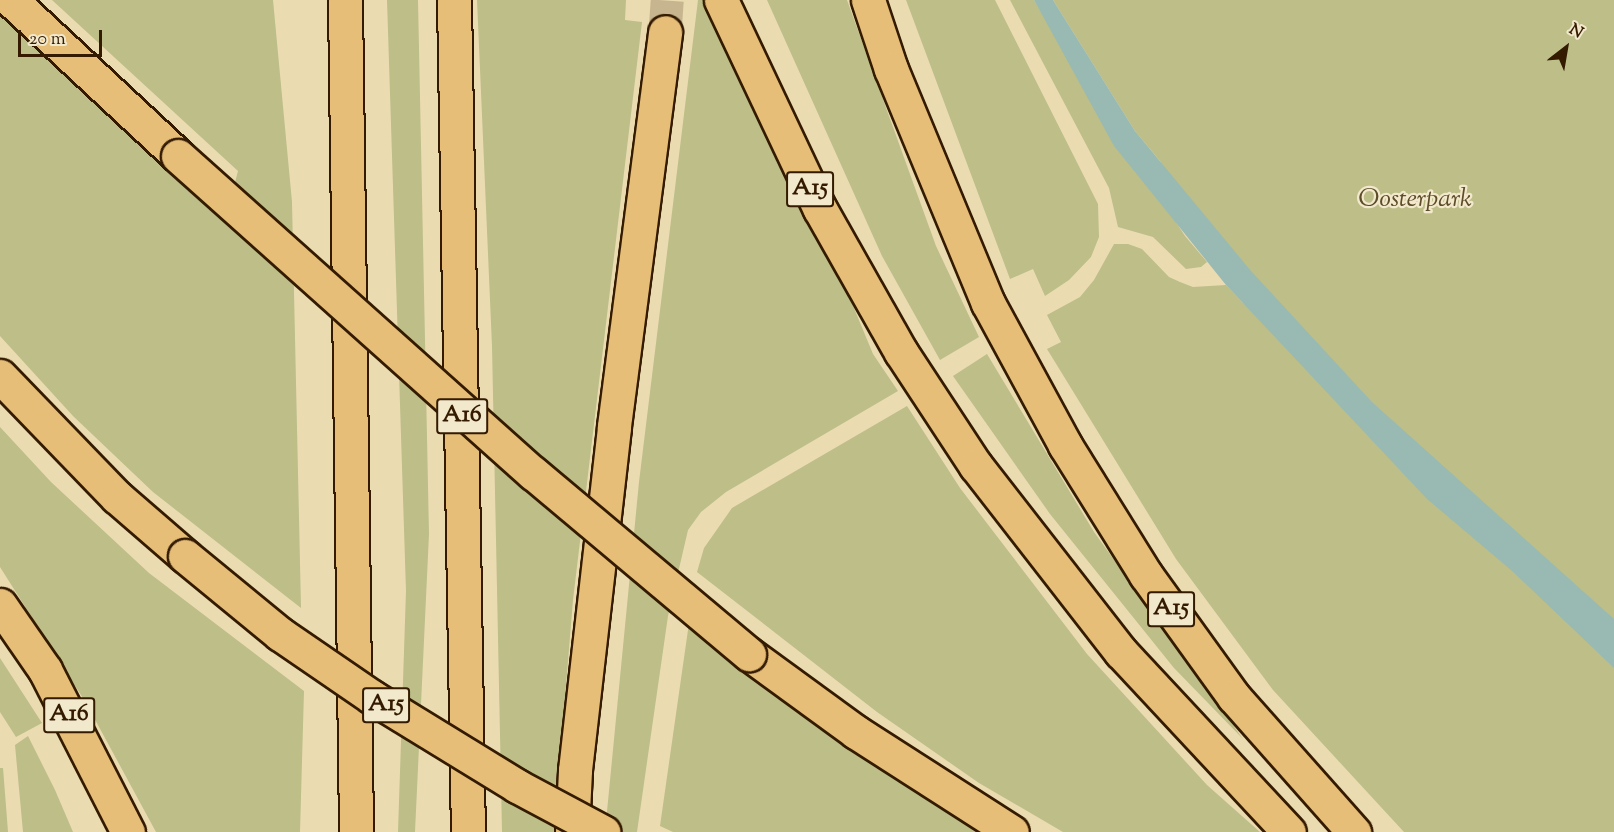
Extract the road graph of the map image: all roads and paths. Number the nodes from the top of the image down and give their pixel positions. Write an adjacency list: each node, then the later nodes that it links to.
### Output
1 (11, 0): 14 (highway, bridge)
2 (345, 0): 10 (highway)
3 (454, 0): 11 (highway, A16)
4 (868, 0): 16 (highway, A15)
5 (725, 10): 15 (highway, A15)
6 (665, 32): 12 (highway)
7 (0, 376): 13 (highway, A15, bridge)
8 (0, 605): 9 (highway, A16)
9 (128, 832)
10 (356, 832)
11 (468, 832)
12 (572, 832)
13 (603, 832)
14 (1012, 832)
15 (1290, 832)
16 (1354, 832)

